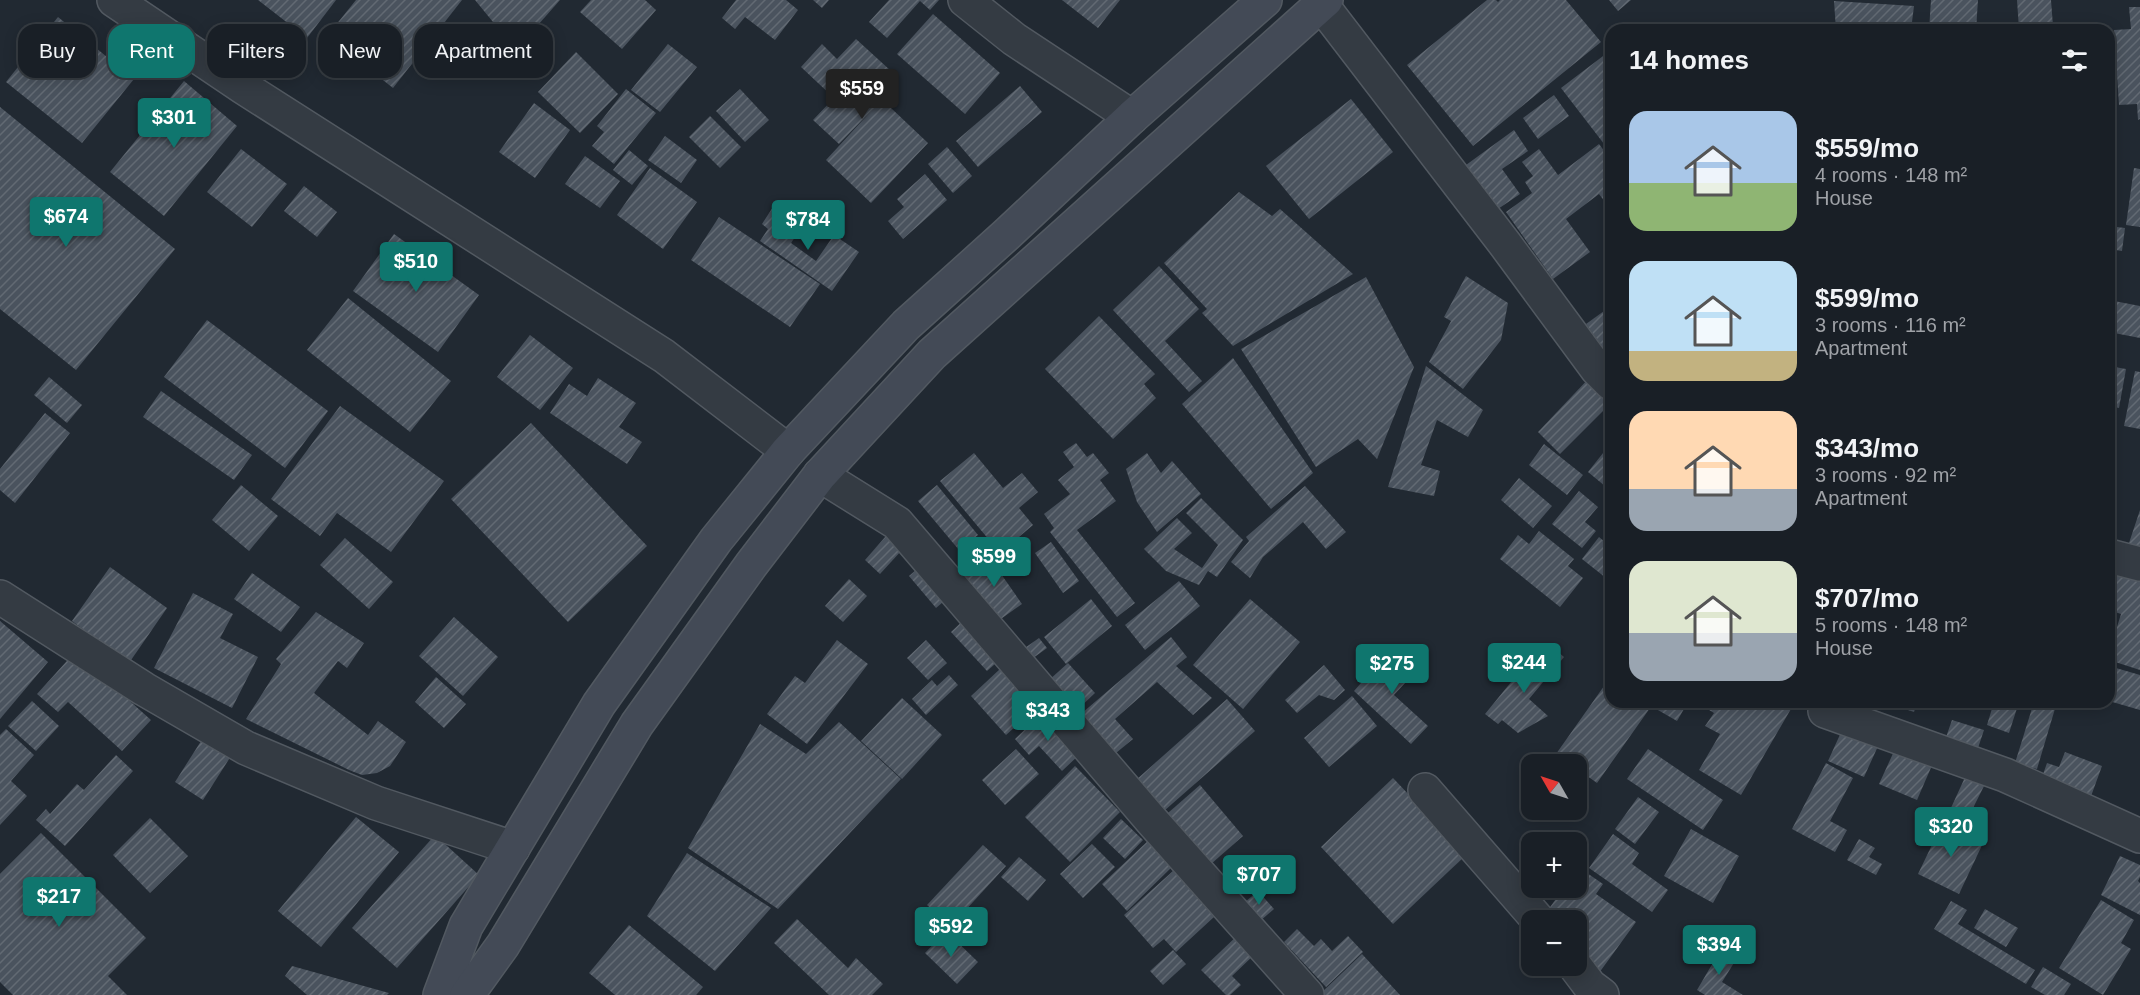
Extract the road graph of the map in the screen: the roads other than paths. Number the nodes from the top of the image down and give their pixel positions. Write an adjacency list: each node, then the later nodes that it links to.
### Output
1 (114, 0): 7 (street)
2 (965, 0): 5 (street)
3 (1265, 0): 5 (main road)
4 (1324, 2): 6 (street); 8 (main road)
5 (1132, 117): 7 (main road)
6 (1605, 377)
7 (788, 451): 15 (main road)
8 (820, 475): 19 (main road); 20 (street)
9 (2115, 558): 10 (street)
10 (2140, 564)
11 (0, 597): 15 (street)
12 (1825, 711): 14 (street)
13 (1425, 790): 16 (street)
14 (2140, 836)
15 (513, 848): 18 (main road)
16 (1529, 910)
17 (1582, 976): 21 (street)
18 (440, 995)
19 (467, 995)
20 (1307, 995)
21 (1602, 995)

